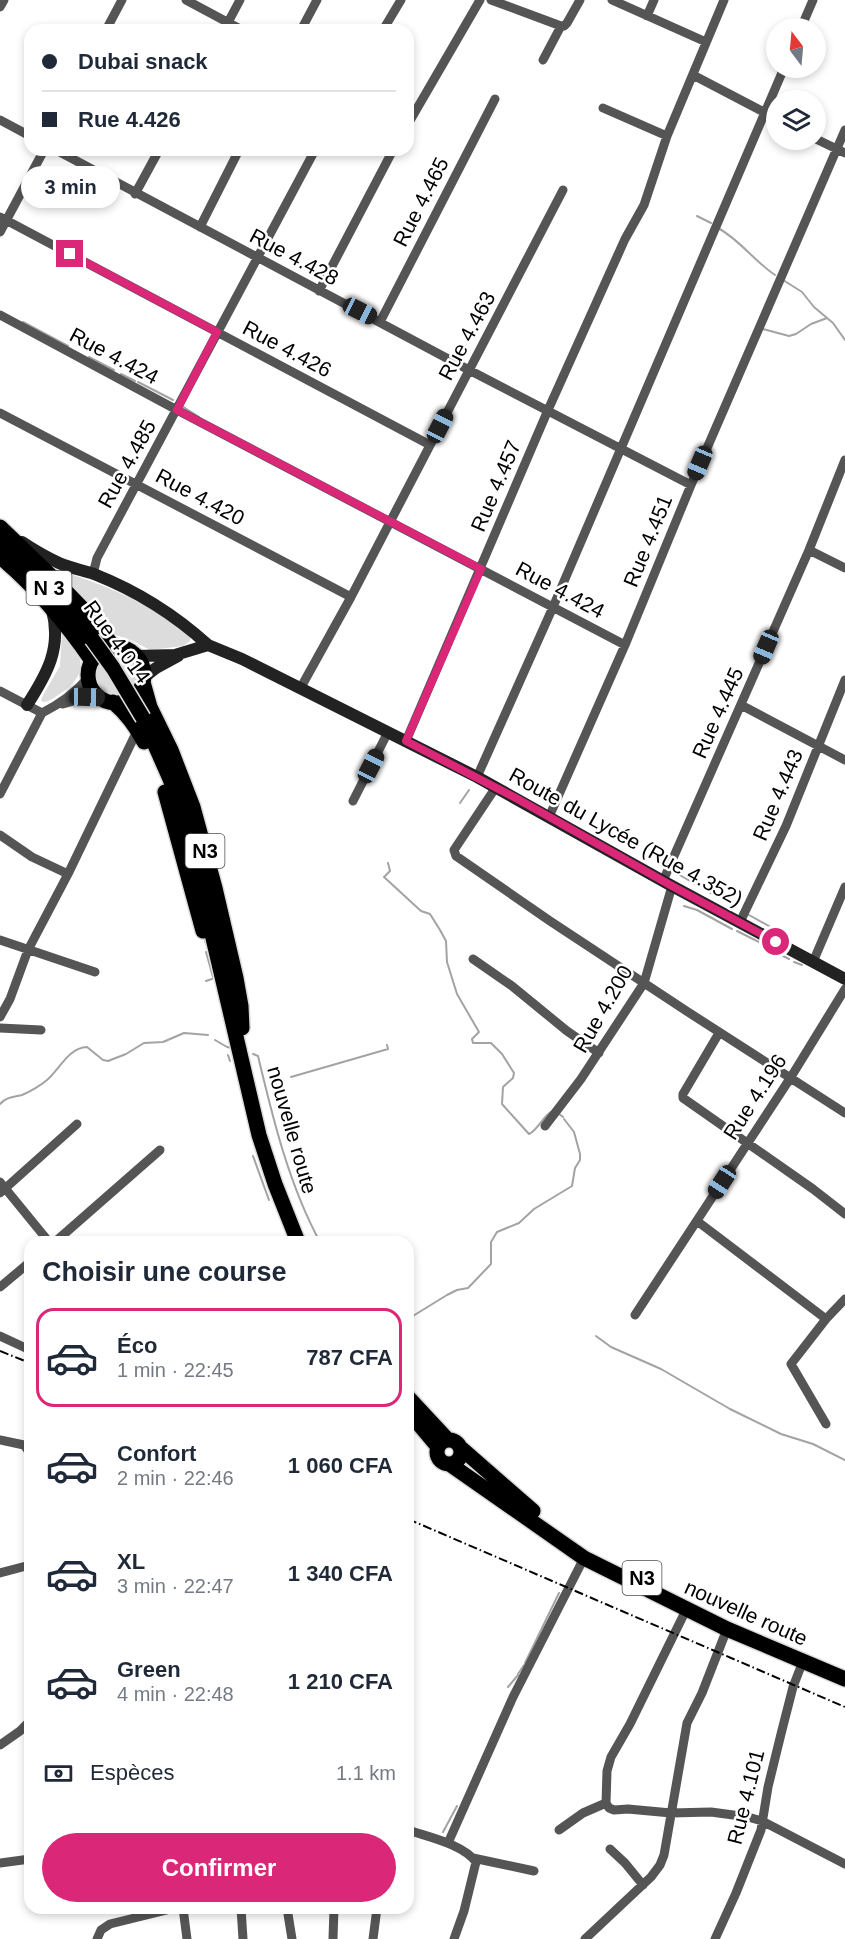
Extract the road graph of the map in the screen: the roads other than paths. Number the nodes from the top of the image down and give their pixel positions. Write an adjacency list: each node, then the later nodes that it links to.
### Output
1 (4, 0): 14 (street)
2 (122, 0): 17 (street)
3 (186, 0): 18 (street)
4 (240, 0): 19 (street)
5 (317, 0): 20 (street)
6 (401, 0): 21 (street)
7 (480, 0): 30 (street)
8 (491, 0): 22 (street)
9 (580, 0): 22 (street)
10 (612, 0): 15 (street)
11 (654, 0): 15 (street)
12 (724, 0): 23 (street, Rue 4.457)
13 (813, 0): 16 (street)
14 (0, 8)
15 (647, 16): 23 (street)
16 (805, 18)
17 (109, 24)
18 (223, 24)
19 (227, 24)
20 (304, 24)
21 (387, 24)
22 (561, 26): 24 (street)
23 (706, 42): 25 (street, Rue 4.457)
24 (543, 60)
25 (693, 75): 29 (street); 34 (street, Rue 4.457)
26 (780, 78): 29 (street)
27 (495, 99): 51 (street, Rue 4.465)
28 (603, 108): 34 (street)
29 (764, 113): 58 (street)
30 (414, 114)
31 (0, 120): 33 (street)
32 (845, 130): 36 (street, Rue 4.451)
33 (24, 133)
34 (668, 136): 55 (street, Rue 4.457)
35 (826, 144): 36 (street)
36 (841, 151): 61 (street, Rue 4.451)
37 (40, 156): 45 (street)
38 (67, 156): 44 (street, Rue 4.428)
39 (156, 156): 44 (street)
40 (236, 156): 46 (street)
41 (312, 156): 48 (street, Rue 4.485)
42 (390, 156): 49 (street)
43 (563, 190): 53 (street, Rue 4.463)
44 (135, 194): 46 (street, Rue 4.428)
45 (3, 219): 47 (street); 52 (street, Rue 4.426)
46 (200, 228): 48 (street, Rue 4.428)
47 (0, 232)
48 (257, 258): 49 (street, Rue 4.428); 52 (street, Rue 4.485)
49 (319, 291): 51 (street, Rue 4.428)
50 (0, 315): 54 (street, Rue 4.424)
51 (380, 322): 53 (street, Rue 4.428)
52 (217, 332): 54 (street, Rue 4.485); 57 (street, Rue 4.426)
53 (470, 370): 55 (street, Rue 4.428); 57 (street, Rue 4.463)
54 (177, 410): 60 (street, Rue 4.485); 62 (street, Rue 4.424)
55 (548, 410): 58 (street, Rue 4.428); 67 (street, Rue 4.457)
56 (0, 413): 60 (street, Rue 4.420)
57 (430, 445): 62 (street, Rue 4.463)
58 (620, 448): 61 (street, Rue 4.428); 71 (street)
59 (845, 460): 64 (street, Rue 4.445)
60 (137, 484): 68 (street, Rue 4.485); 69 (street, Rue 4.420)
61 (691, 485): 73 (street, Rue 4.451)
62 (390, 521): 67 (street, Rue 4.424); 69 (street, Rue 4.463)
63 (2, 534): 68 (main road, Route du Lycée (Rue 4.352)); 74 (highway); 88 (highway, Rue 4.014 / N 3, bridge)
64 (809, 550): 66 (street); 85 (street, Rue 4.445)
65 (0, 557): 70 (highway)
66 (845, 568)
67 (481, 569): 71 (street, Rue 4.424); 90 (street, Rue 4.457)
68 (93, 574): 72 (main road, Route du Lycée (Rue 4.352))
69 (351, 597): 81 (street, Rue 4.463)
70 (50, 606): 77 (highway); 84 (main road)
71 (553, 607): 73 (street, Rue 4.424); 93 (street)
72 (208, 645): 75 (main road); 81 (main road, Route du Lycée (Rue 4.352))
73 (625, 645): 97 (street, Rue 4.451)
74 (114, 647): 76 (highway); 77 (highway)
75 (190, 649): 76 (main road); 79 (main road)
76 (136, 656): 79 (highway)
77 (92, 661): 78 (highway)
78 (88, 678): 83 (highway); 86 (street)
79 (143, 680): 83 (highway); 113 (highway, nouvelle route / N3)
80 (845, 680): 91 (street, Rue 4.443)
81 (300, 689): 89 (main road, Route du Lycée (Rue 4.352))
82 (0, 691): 84 (street)
83 (107, 700): 86 (street); 88 (highway, nouvelle route / N3)
84 (27, 705): 87 (street)
85 (741, 705): 91 (street); 100 (street, Rue 4.445)
86 (55, 707): 87 (street)
87 (42, 713): 95 (street)
88 (140, 723): 99 (street); 113 (highway, nouvelle route / N3); 113 (highway, nouvelle route / N3)
89 (388, 732): 90 (main road, Route du Lycée (Rue 4.352)); 96 (street)
90 (406, 741): 93 (main road, Route du Lycée (Rue 4.352))
91 (818, 745): 92 (street); 102 (street, Rue 4.443)
92 (845, 760)
93 (477, 777): 94 (main road, Route du Lycée (Rue 4.352))
94 (496, 787): 97 (main road, Route du Lycée (Rue 4.352)); 109 (street)
95 (0, 794)
96 (353, 801)
97 (549, 817): 100 (main road, Route du Lycée (Rue 4.352))
98 (0, 835): 99 (street)
99 (68, 874): 104 (street)
100 (667, 884): 102 (main road, Route du Lycée (Rue 4.352)); 109 (street, Rue 4.200)
101 (845, 887): 106 (street)
102 (740, 922): 106 (main road, Route du Lycée (Rue 4.352))
103 (0, 940): 104 (street)
104 (28, 950): 107 (street); 111 (street)
105 (473, 959): 116 (street)
106 (813, 962): 108 (main road, Route du Lycée (Rue 4.352))
107 (95, 972)
108 (845, 980)
109 (644, 983): 115 (street); 116 (street, Rue 4.200)
110 (845, 989): 117 (street, Rue 4.196)
111 (0, 1017)
112 (0, 1028): 114 (street)
113 (238, 1029): 128 (highway, nouvelle route / N3); 129 (highway, nouvelle route / N3)
114 (41, 1030)
115 (719, 1033): 117 (street); 121 (street)
116 (599, 1053): 120 (street, Rue 4.200)
117 (790, 1077): 118 (street); 121 (street, Rue 4.196)
118 (845, 1113)
119 (77, 1124): 123 (street)
120 (544, 1126)
121 (747, 1143): 124 (street); 125 (street, Rue 4.196)
122 (160, 1150): 127 (street)
123 (2, 1188): 126 (street)
124 (845, 1214)
125 (697, 1221): 133 (street, Rue 4.196); 134 (street)
126 (44, 1236)
127 (62, 1236)
128 (296, 1236)
129 (303, 1236)
130 (24, 1267): 131 (street)
131 (0, 1287)
132 (845, 1299): 134 (street)
133 (635, 1315)
134 (826, 1319): 139 (street)
135 (0, 1336): 136 (street)
136 (24, 1347)
137 (414, 1405): 141 (highway)
138 (414, 1416): 141 (highway)
139 (826, 1424)
140 (0, 1440): 142 (street)
141 (443, 1443): 143 (highway); 144 (highway)
142 (24, 1445)
143 (462, 1449): 144 (highway); 151 (highway, nouvelle route / N3)
144 (451, 1465): 145 (highway, nouvelle route / N3)
145 (584, 1558): 148 (highway, nouvelle route / N3); 160 (street)
146 (24, 1567): 147 (street)
147 (0, 1573)
148 (686, 1610): 149 (highway, nouvelle route / N3); 155 (street)
149 (727, 1629): 150 (highway, nouvelle route / N3); 156 (street)
150 (803, 1661): 152 (highway, nouvelle route / N3); 157 (street, Rue 4.101)
151 (845, 1670)
152 (845, 1679)
153 (24, 1727): 154 (street)
154 (0, 1745)
155 (606, 1803): 156 (street); 158 (street)
156 (671, 1813): 157 (street); 167 (street)
157 (762, 1821): 165 (street); 182 (street, Rue 4.101)
158 (559, 1830)
159 (414, 1832): 160 (street)
160 (448, 1843): 162 (street)
161 (610, 1849): 167 (street)
162 (472, 1858): 166 (street); 180 (street)
163 (24, 1859): 164 (street)
164 (0, 1863)
165 (845, 1864)
166 (534, 1871)
167 (643, 1885): 181 (street)
168 (151, 1914): 174 (street)
169 (184, 1914): 175 (street)
170 (241, 1914): 176 (street)
171 (288, 1914): 177 (street)
172 (334, 1914): 178 (street)
173 (376, 1914): 179 (street)
174 (97, 1939)
175 (187, 1939)
176 (243, 1939)
177 (292, 1939)
178 (333, 1939)
179 (373, 1939)
180 (454, 1939)
181 (585, 1939)
182 (715, 1939)

